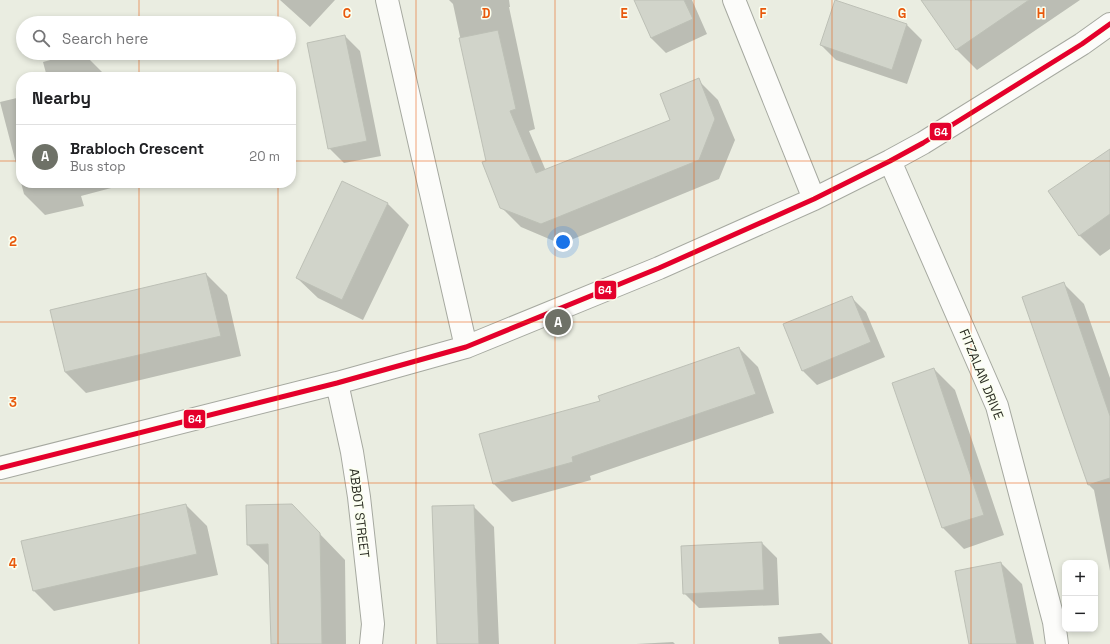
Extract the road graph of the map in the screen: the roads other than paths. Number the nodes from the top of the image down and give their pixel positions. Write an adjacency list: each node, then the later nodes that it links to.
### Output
1 (387, 0): 6 (street)
2 (734, 0): 5 (street)
3 (1110, 24): 4 (street)
4 (890, 161): 5 (street); 10 (street, FITZALAN DRIVE)
5 (814, 199): 6 (street)
6 (466, 347): 7 (street)
7 (337, 383): 8 (street); 9 (street, ABBOT STREET)
8 (0, 468)
9 (371, 644)
10 (1057, 644)

